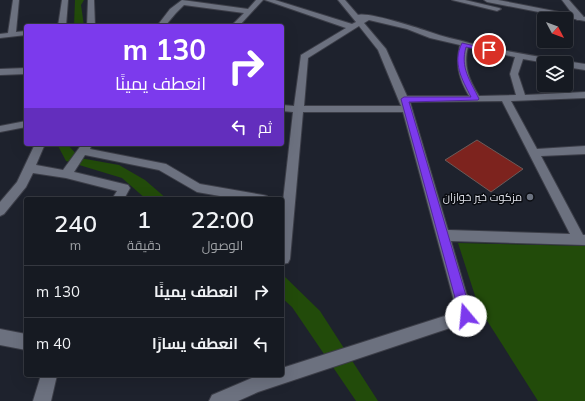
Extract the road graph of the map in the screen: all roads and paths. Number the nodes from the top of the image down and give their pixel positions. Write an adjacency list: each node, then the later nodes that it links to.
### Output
1 (16, 0): 24 (street)
2 (65, 0): 17 (street)
3 (91, 0): 4 (street); 18 (street)
4 (99, 0)
5 (260, 0): 13 (street)
6 (268, 0): 16 (street)
7 (341, 0): 16 (street)
8 (455, 0): 14 (street)
9 (487, 0): 12 (street)
10 (564, 0): 15 (street)
11 (184, 1): 13 (street); 19 (street)
12 (500, 1): 15 (street)
13 (249, 11): 20 (street)
14 (537, 17)
15 (582, 19)
16 (358, 20): 26 (street); 37 (street); 39 (street)
17 (62, 24)
18 (90, 24)
19 (162, 24)
20 (238, 24)
21 (573, 24): 22 (street)
22 (585, 27)
23 (24, 33): 24 (street)
24 (12, 35): 25 (street)
25 (0, 36)
26 (464, 44): 27 (street); 36 (street)
27 (520, 56): 28 (street); 35 (street)
28 (537, 59)
29 (573, 65): 30 (street)
30 (585, 67)
31 (24, 71): 32 (street)
32 (0, 72)
33 (585, 95): 35 (street)
34 (506, 98): 35 (street); 36 (street); 45 (street)
35 (520, 98)
36 (476, 99): 37 (street)
37 (406, 104): 39 (street); 53 (street)
38 (284, 108): 39 (street)
39 (297, 109): 50 (street)
40 (24, 124): 41 (street)
41 (0, 129)
42 (39, 146): 46 (street)
43 (86, 148): 47 (street); 49 (street)
44 (585, 150): 45 (street)
45 (534, 153): 54 (street)
46 (29, 168): 47 (street); 51 (street)
47 (66, 174): 48 (street)
48 (119, 197)
49 (251, 197)
50 (285, 203): 52 (street)
51 (0, 211)
52 (284, 231)
53 (442, 235): 54 (street); 57 (street)
54 (582, 240)
55 (0, 337): 56 (street)
56 (24, 342)
57 (284, 375)
58 (48, 377): 60 (street)
59 (279, 377): 61 (street)
60 (42, 401)
61 (218, 401)

